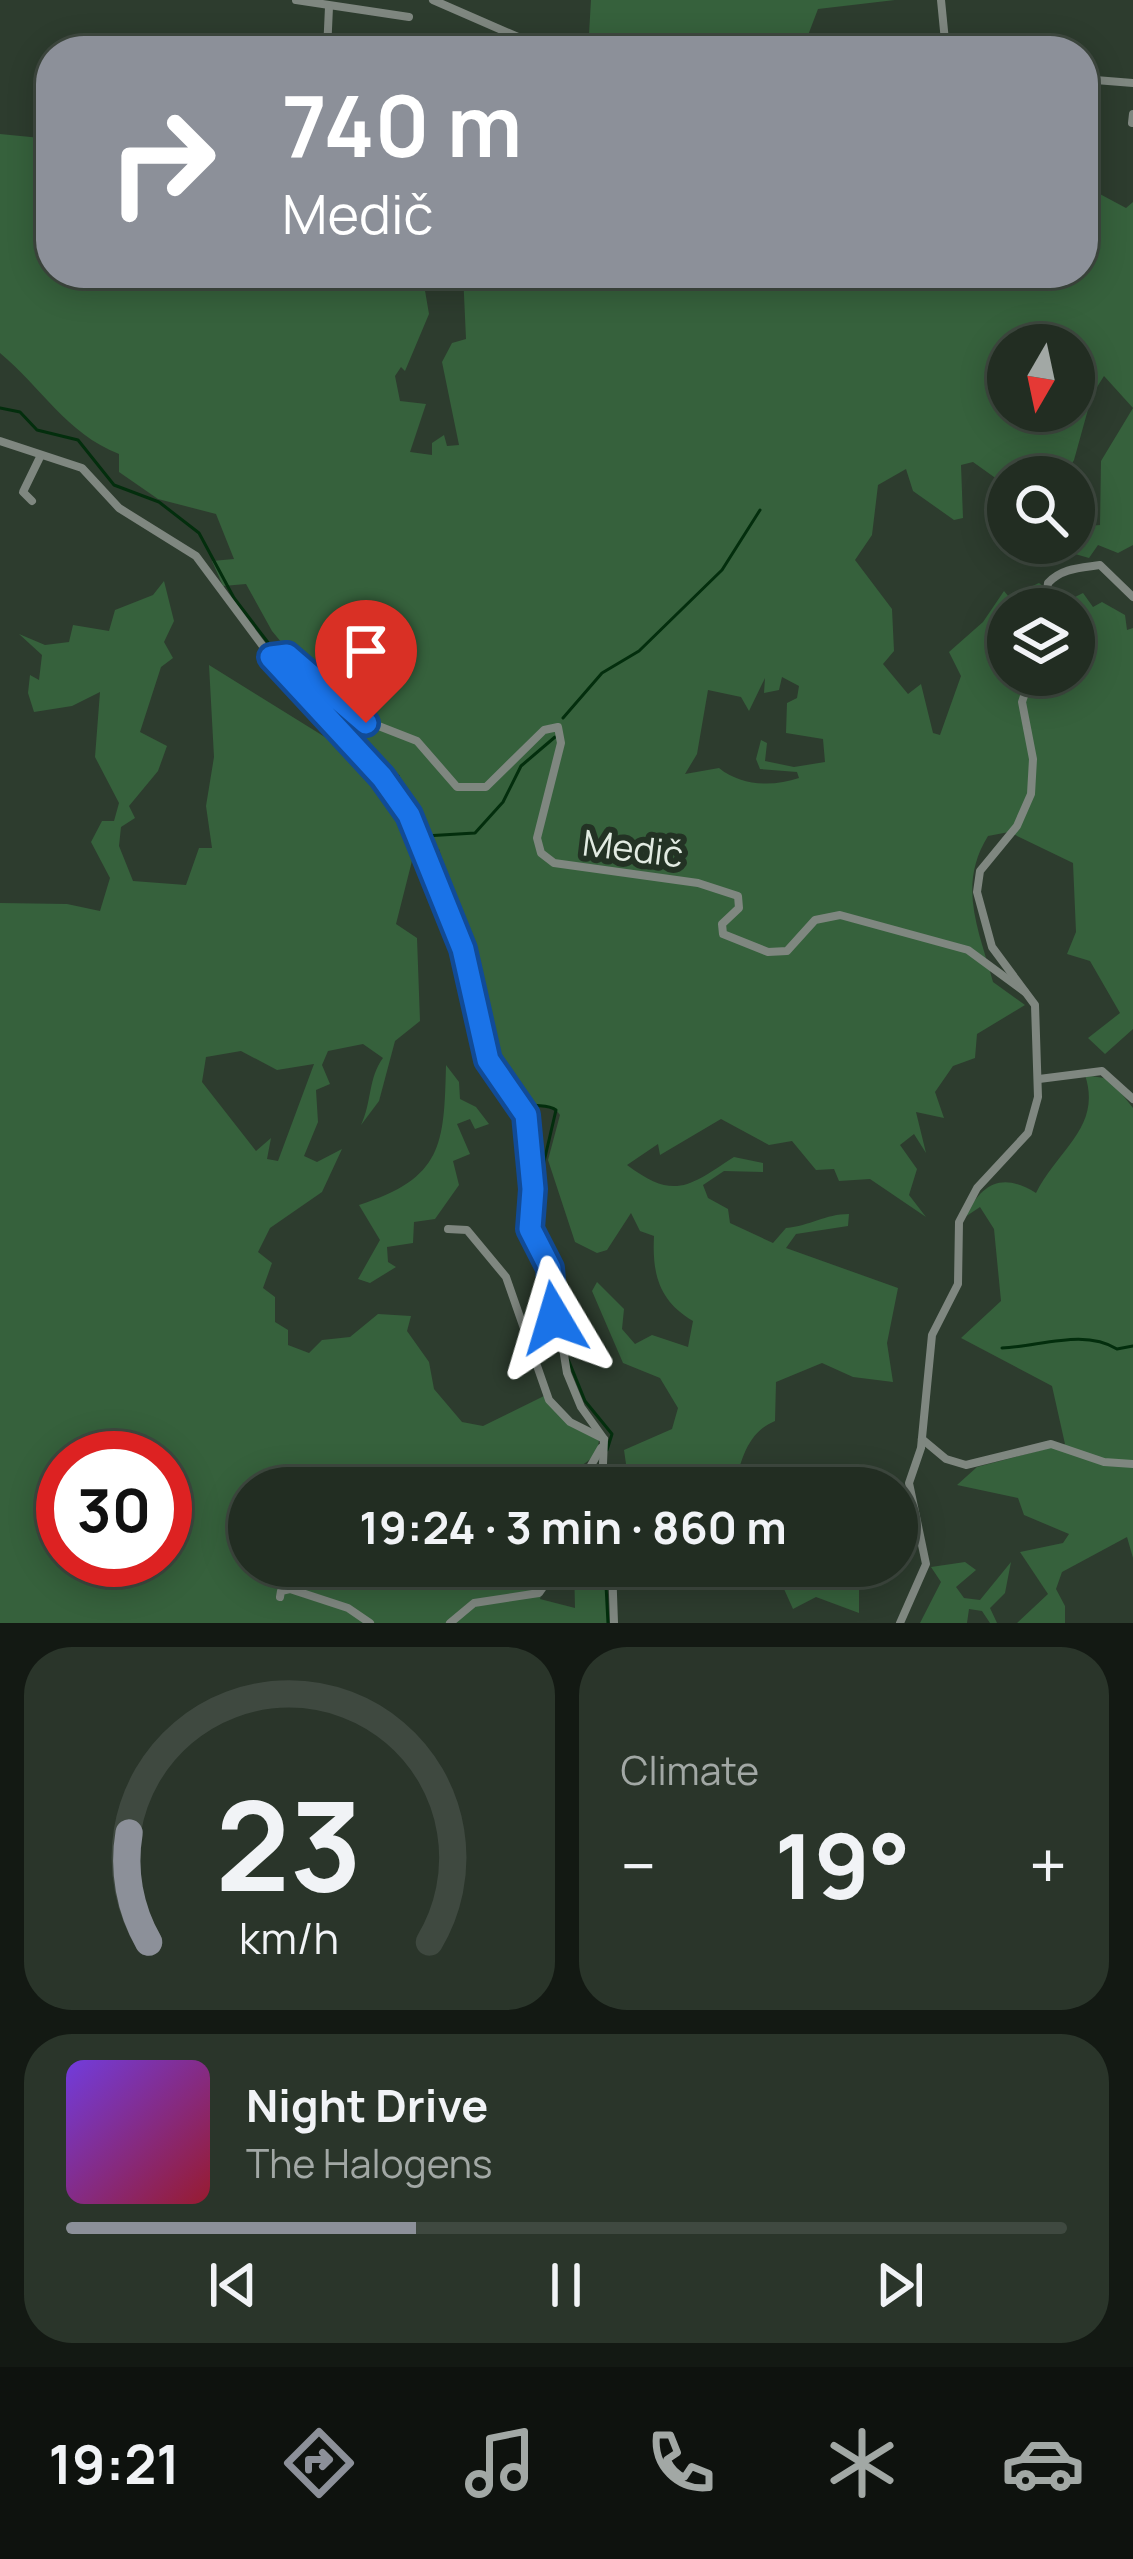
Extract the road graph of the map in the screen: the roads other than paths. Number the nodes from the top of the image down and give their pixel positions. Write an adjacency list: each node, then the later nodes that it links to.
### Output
1 (296, 0): 4 (street)
2 (433, 0): 7 (street)
3 (941, 0): 8 (street)
4 (324, 4): 5 (street); 6 (street)
5 (409, 16)
6 (326, 36)
7 (516, 36)
8 (945, 36)
9 (1098, 80): 10 (street)
10 (1133, 83)
11 (0, 441): 12 (street)
12 (40, 457): 13 (street); 16 (street)
13 (32, 501)
14 (1047, 588): 15 (street)
15 (1133, 597)
16 (276, 655): 18 (street, Medič); 23 (street)
17 (1024, 696): 18 (street)
18 (1025, 992): 19 (street)
19 (1039, 1078): 20 (street); 22 (street)
20 (1133, 1099)
21 (448, 1229): 23 (street)
22 (922, 1439): 24 (street); 33 (street)
23 (603, 1450): 25 (street); 26 (street)
24 (1133, 1464)
25 (592, 1467)
26 (603, 1467)
27 (543, 1587): 31 (street)
28 (613, 1587): 32 (street)
29 (280, 1597): 30 (street)
30 (370, 1623)
31 (450, 1623)
32 (614, 1623)
33 (900, 1623)

